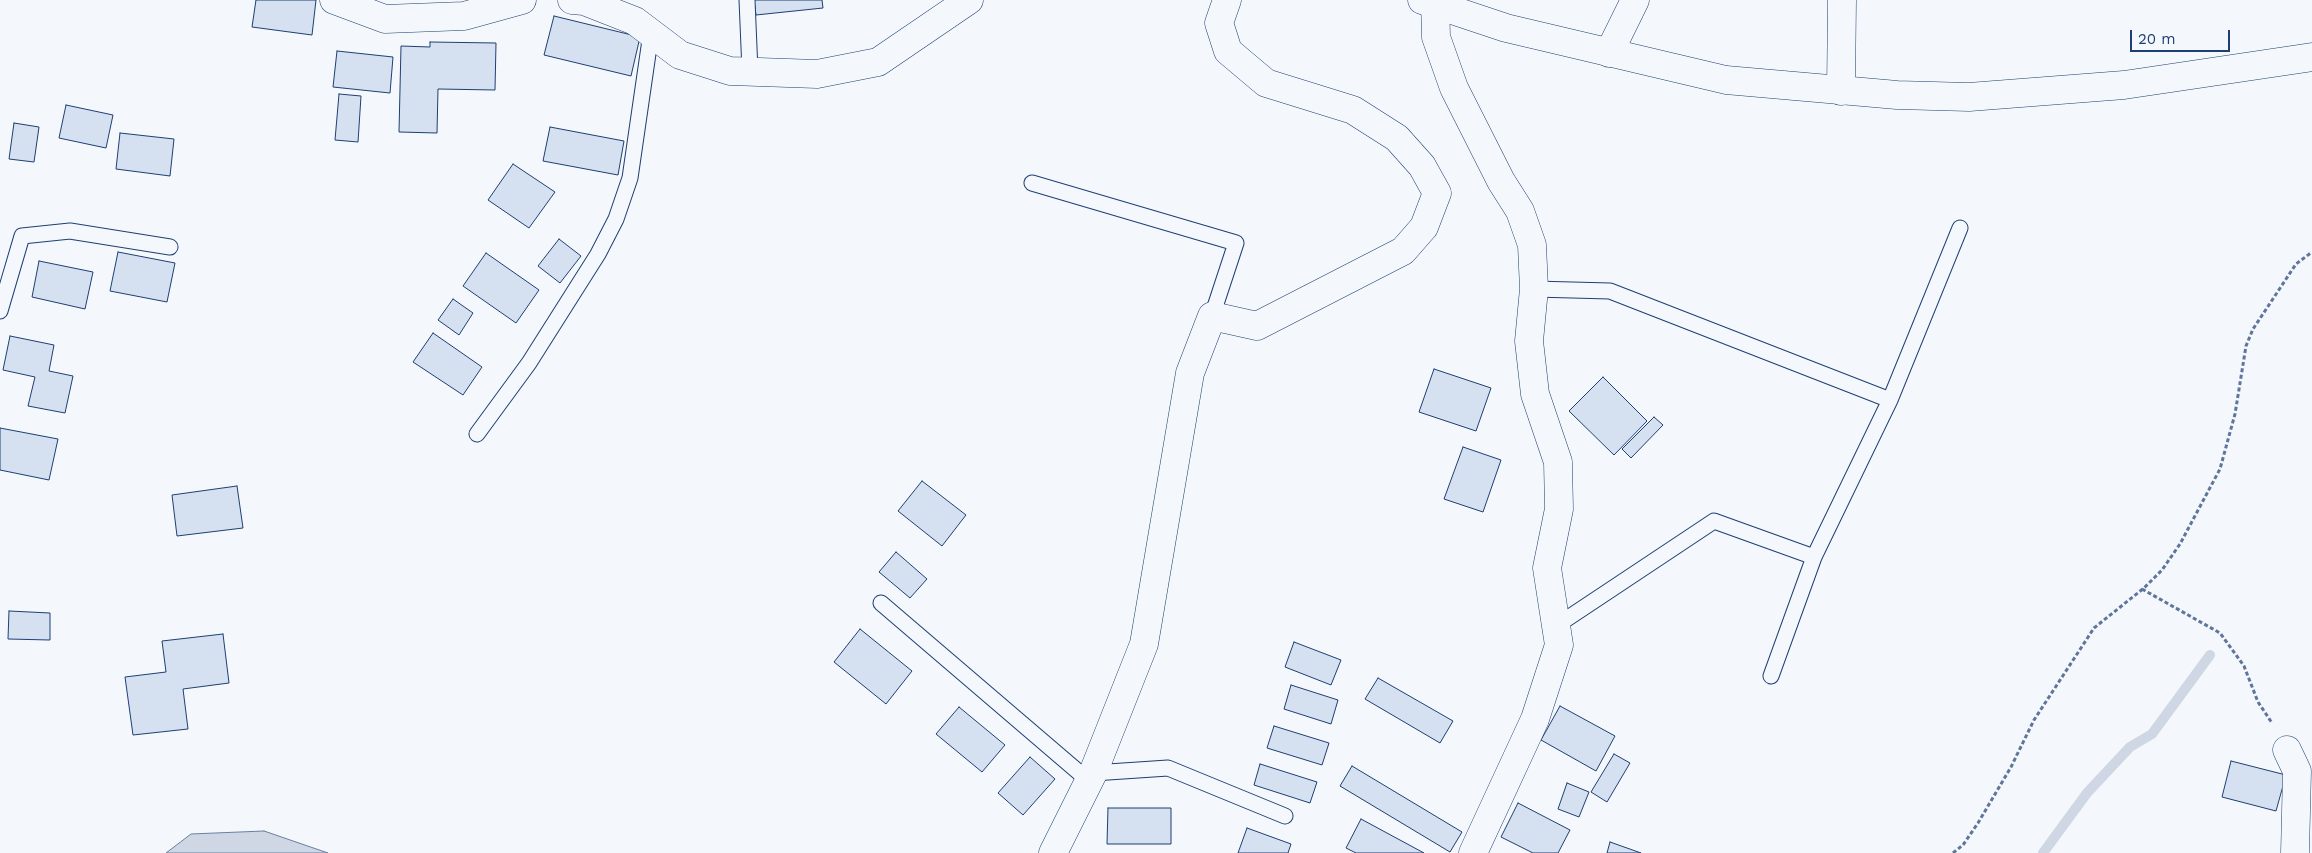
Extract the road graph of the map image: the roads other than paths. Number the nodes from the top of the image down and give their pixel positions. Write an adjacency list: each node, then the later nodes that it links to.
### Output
1 (334, 0): 2 (street)
2 (522, 0)
3 (572, 0): 10 (street)
4 (747, 0): 13 (lane)
5 (969, 0): 13 (street)
6 (1227, 0): 20 (street)
7 (1635, 0): 11 (street)
8 (1842, 0): 14 (street)
9 (1431, 2): 11 (street); 18 (street)
10 (651, 33): 13 (street); 22 (lane)
11 (1609, 53): 14 (street)
12 (2312, 57): 14 (street)
13 (750, 71)
14 (1840, 91)
15 (1032, 183): 20 (lane)
16 (1960, 228): 21 (lane)
17 (170, 247): 19 (lane)
18 (1534, 289): 21 (lane); 25 (street)
19 (0, 311)
20 (1212, 316): 28 (street)
21 (1890, 400): 23 (lane)
22 (477, 434)
23 (1814, 557): 25 (lane); 26 (lane)
24 (881, 603): 28 (lane)
25 (1556, 626): 32 (street)
26 (1771, 676)
27 (2287, 750): 30 (street)
28 (1091, 777): 29 (lane); 31 (street)
29 (1285, 816)
30 (2301, 849)
31 (1053, 853)
32 (1473, 853)

